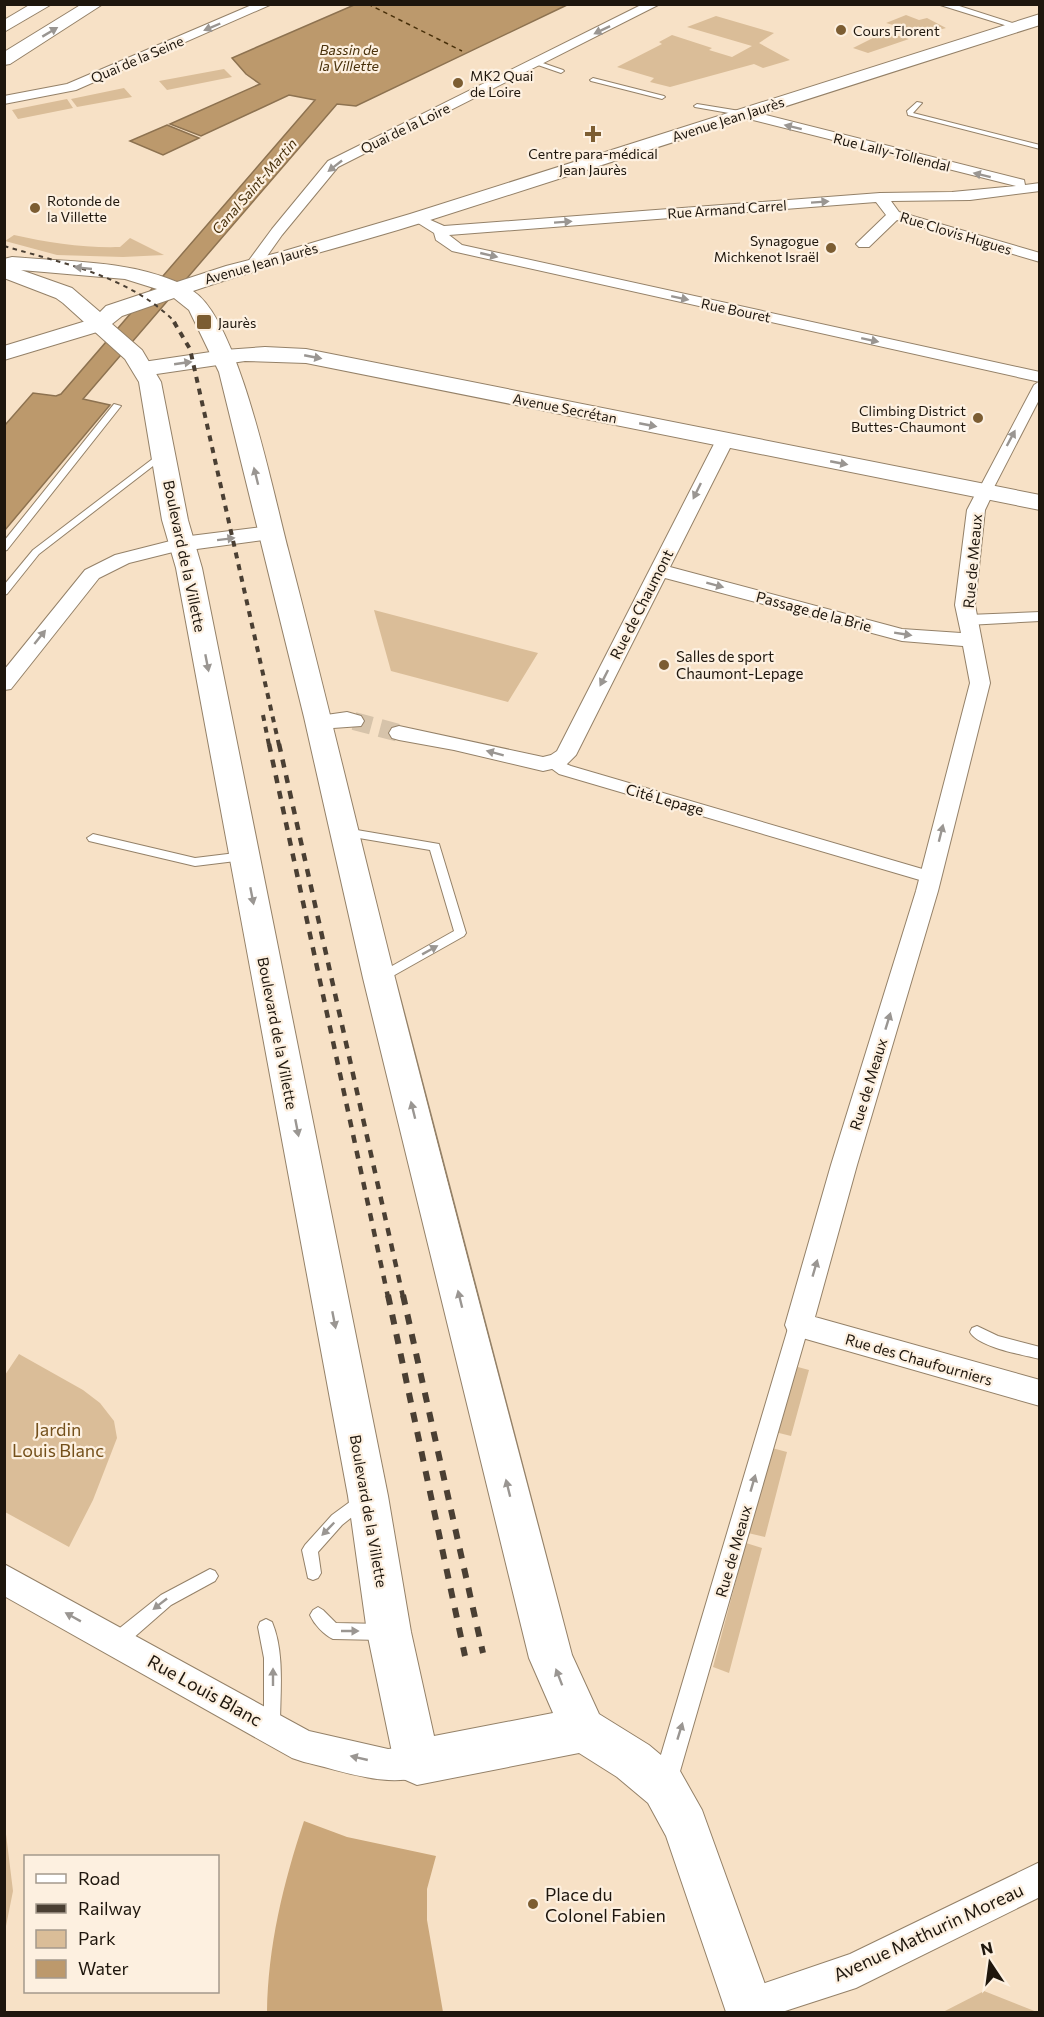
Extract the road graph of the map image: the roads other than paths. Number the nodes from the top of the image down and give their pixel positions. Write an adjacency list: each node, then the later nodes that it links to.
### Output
1 (44, 4): 8 (main road)
2 (95, 4): 9 (main road, one-way to 2)
3 (266, 4): 14 (street, Quai de la Seine, one-way to 14)
4 (654, 4): 10 (street, Quai de la Loire, one-way to 10)
5 (941, 4): 7 (street)
6 (1040, 19): 7 (main road, Avenue Jean Jaurès)
7 (1017, 26): 17 (main road, Avenue Jean Jaurès)
8 (4, 27)
9 (4, 60)
10 (537, 63): 11 (lane); 29 (street, Quai de la Loire, one-way to 29)
11 (561, 70)
12 (593, 80): 13 (lane)
13 (662, 97)
14 (4, 100)
15 (919, 103): 18 (lane)
16 (697, 106): 17 (lane)
17 (746, 114): 19 (street, Rue Lally-Tollendal, one-way to 17); 24 (main road, Avenue Jean Jaurès)
18 (1040, 147)
19 (952, 167): 20 (street, Rue Lally-Tollendal, one-way to 19); 21 (street)
20 (1040, 186): 21 (street, Rue Armand Carrel)
21 (900, 196): 22 (street, Rue Armand Carrel)
22 (880, 197): 23 (street, Rue Clovis Hugues); 25 (street, Rue Armand Carrel, one-way to 22)
23 (894, 215): 26 (street); 27 (street, Rue Clovis Hugues)
24 (417, 218): 25 (street); 29 (main road, Avenue Jean Jaurès); 31 (main road, Avenue Jean Jaurès)
25 (442, 231): 36 (street, Rue Bouret, one-way to 36)
26 (864, 244)
27 (1040, 258)
28 (4, 262): 31 (main road, one-way to 28)
29 (255, 263): 31 (main road, Avenue Jean Jaurès)
30 (4, 271): 32 (main road, Boulevard de la Villette)
31 (184, 294): 32 (main road); 34 (main road)
32 (99, 324): 33 (main road); 35 (main road, Boulevard de la Villette)
33 (4, 353)
34 (222, 357): 35 (main road, Avenue Secrétan, one-way to 34); 39 (main road, Avenue Secrétan, one-way to 39); 43 (main road, one-way to 34)
35 (143, 369): 40 (main road, Boulevard de la Villette)
36 (1040, 377)
37 (1040, 385): 41 (street, Rue de Meaux, one-way to 37)
38 (117, 406): 45 (lane)
39 (725, 440): 41 (main road, Avenue Secrétan, one-way to 41); 46 (street, Rue de Chaumont, one-way to 46)
40 (163, 454): 44 (main road, Boulevard de la Villette); 47 (lane)
41 (985, 491): 42 (main road, Avenue Secrétan); 49 (street, Rue de Meaux)
42 (1040, 503)
43 (270, 533): 44 (street, one-way to 43); 52 (main road)
44 (182, 544): 50 (street, one-way to 44); 57 (main road, Boulevard de la Villette, one-way to 57)
45 (4, 548)
46 (658, 570): 49 (street, Passage de la Brie, one-way to 49); 54 (street, Rue de Chaumont, one-way to 54)
47 (4, 592)
48 (1040, 616): 49 (street)
49 (970, 630): 58 (street, Rue de Meaux, one-way to 49)
50 (4, 684)
51 (354, 721): 52 (street)
52 (319, 722): 55 (main road)
53 (399, 733): 54 (street, Cité Lepage, one-way to 53)
54 (552, 763): 58 (street, Cité Lepage)
55 (345, 832): 59 (main road); 59 (lane, one-way to 55)
56 (93, 838): 57 (lane)
57 (244, 856): 64 (main road, Boulevard de la Villette, one-way to 64)
58 (930, 877): 60 (street, Rue de Meaux, one-way to 58)
59 (379, 978): 73 (main road, one-way to 59)
60 (799, 1325): 63 (street, Rue des Chaufourniers); 75 (street, Rue de Meaux, one-way to 60)
61 (977, 1332): 62 (lane)
62 (1040, 1353)
63 (1040, 1393)
64 (368, 1496): 65 (lane, one-way to 65); 70 (main road, Boulevard de la Villette)
65 (313, 1574)
66 (210, 1576): 71 (lane, one-way to 71)
67 (4, 1579): 71 (street, Rue Louis Blanc, one-way to 67)
68 (318, 1616): 70 (lane, one-way to 70)
69 (266, 1627): 72 (lane, one-way to 69)
70 (389, 1632): 74 (main road, Boulevard de la Villette)
71 (117, 1641): 72 (street, Rue Louis Blanc)
72 (272, 1728): 74 (street, Rue Louis Blanc, one-way to 72)
73 (583, 1730): 74 (main road); 75 (main road)
74 (417, 1762)
75 (664, 1787): 77 (main road)
76 (1040, 1879): 77 (street, Avenue Mathurin Moreau)
77 (750, 2009)

